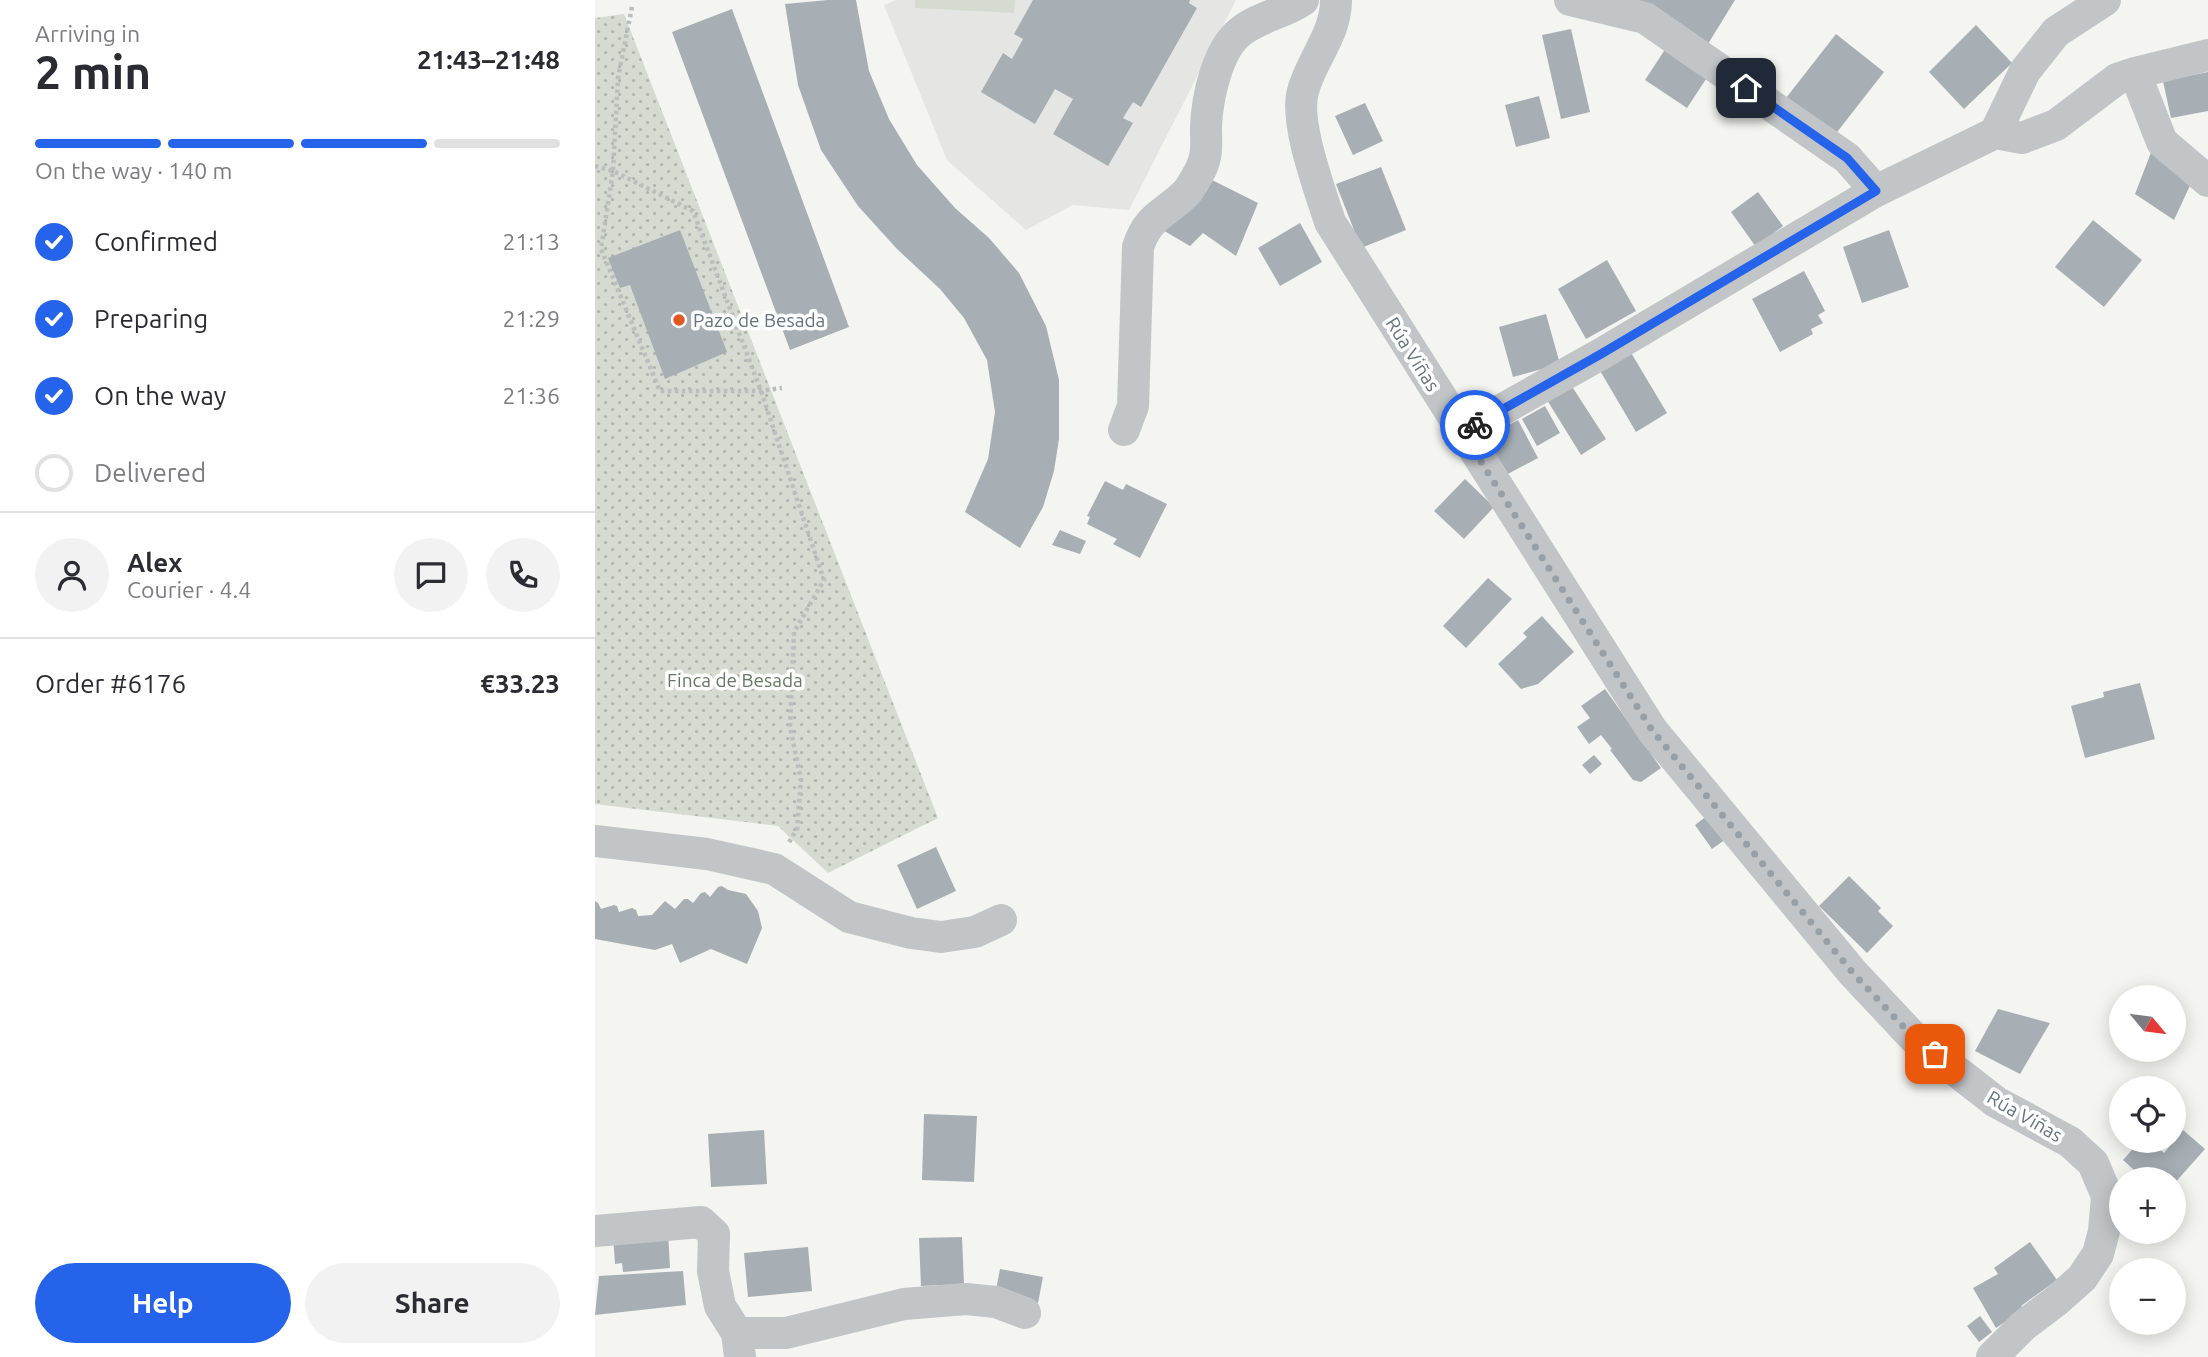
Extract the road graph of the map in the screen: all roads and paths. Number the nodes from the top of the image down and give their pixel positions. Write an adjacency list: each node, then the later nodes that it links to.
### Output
1 (1303, 0): 15 (street)
2 (1336, 0): 16 (street, Rúa Viñas)
3 (1570, 0): 12 (street)
4 (2105, 0): 8 (street)
5 (632, 7): 10 (path)
6 (2208, 55): 7 (street)
7 (2136, 73): 8 (street); 11 (street)
8 (1995, 133): 12 (street)
9 (595, 166): 10 (path)
10 (613, 171): 14 (path); 14 (path)
11 (2208, 181)
12 (1876, 191): 16 (street)
13 (782, 388): 14 (path)
14 (761, 391): 18 (path)
15 (1124, 430)
16 (1462, 432): 23 (street, Rúa Viñas)
17 (595, 841): 18 (street)
18 (774, 869): 19 (street)
19 (1001, 920)
20 (595, 1231): 22 (street)
21 (1025, 1313): 22 (street)
22 (738, 1345)
23 (1992, 1357)

